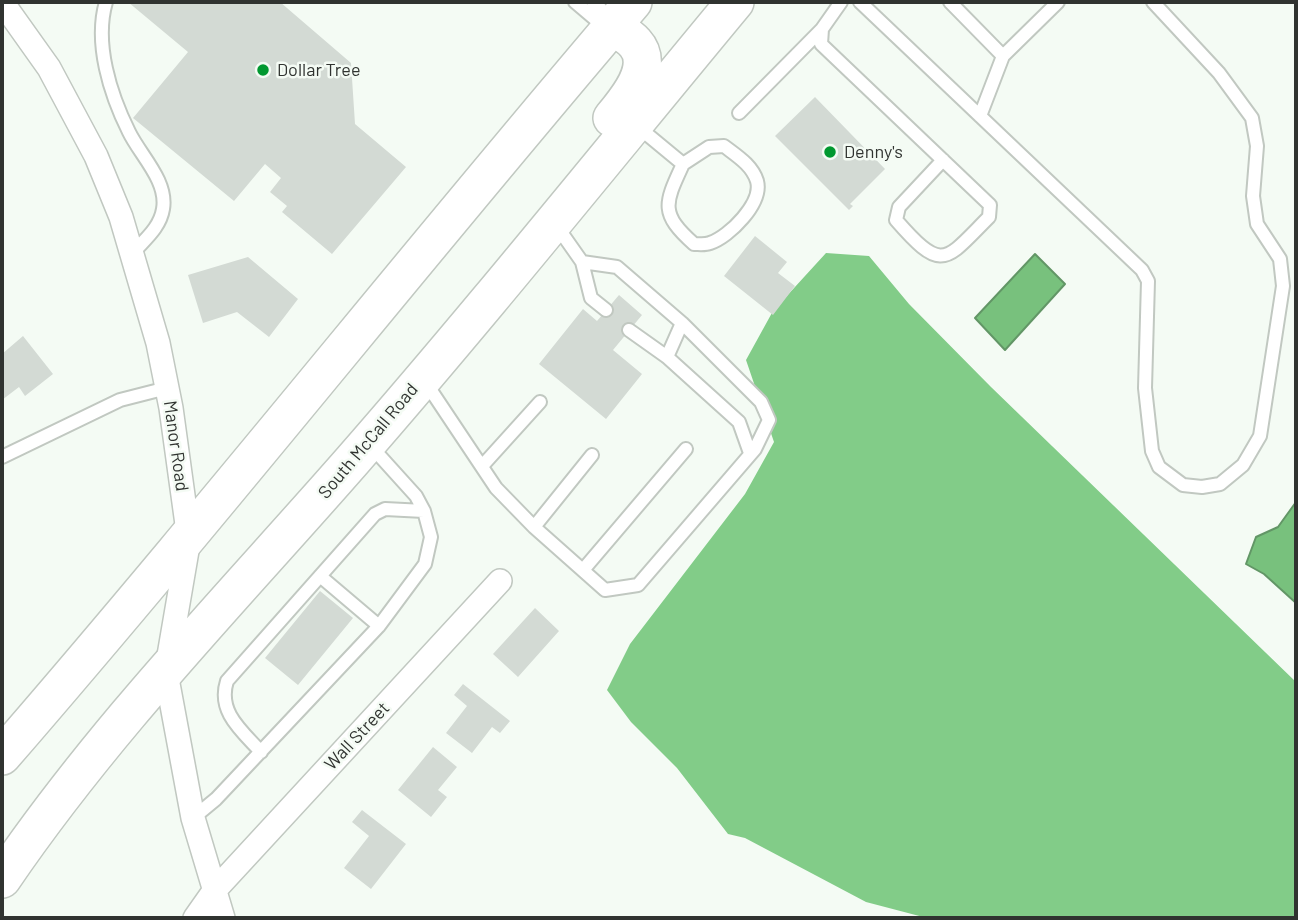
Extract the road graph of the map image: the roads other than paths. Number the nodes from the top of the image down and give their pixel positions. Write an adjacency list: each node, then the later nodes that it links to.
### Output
1 (2, 2): 19 (street, Manor Road)
2 (106, 2): 19 (lane)
3 (575, 2): 10 (lane)
4 (735, 2): 15 (main road, South McCall Road)
5 (841, 2): 11 (lane)
6 (860, 2): 14 (lane)
7 (950, 2): 12 (lane)
8 (1058, 2): 12 (lane)
9 (1153, 2): 14 (lane)
10 (610, 12): 18 (main road); 36 (main road)
11 (822, 29): 13 (lane); 16 (lane)
12 (1003, 56): 14 (lane)
13 (739, 113)
14 (980, 116)
15 (634, 124): 17 (lane); 18 (main road, South McCall Road)
16 (943, 160): 16 (lane)
17 (683, 164): 17 (lane)
18 (553, 222): 20 (lane); 25 (main road, South McCall Road)
19 (133, 253): 26 (street, Manor Road)
20 (582, 262): 21 (lane); 22 (lane)
21 (606, 310)
22 (682, 323): 24 (lane); 30 (lane)
23 (629, 330): 24 (lane)
24 (667, 357): 30 (lane)
25 (422, 377): 28 (main road, South McCall Road); 33 (lane)
26 (167, 388): 32 (lane); 36 (street, Manor Road)
27 (540, 402): 33 (lane)
28 (368, 443): 34 (lane); 41 (main road, South McCall Road)
29 (686, 449): 37 (lane)
30 (750, 453): 37 (lane)
31 (592, 455): 35 (lane)
32 (2, 457)
33 (483, 465): 35 (lane)
34 (425, 511): 38 (lane); 40 (lane)
35 (534, 527): 37 (lane)
36 (189, 539): 41 (street, Manor Road); 43 (main road)
37 (583, 570)
38 (320, 576): 40 (lane); 42 (lane)
39 (499, 581): 46 (street, Wall Street)
40 (379, 626): 42 (lane)
41 (166, 673): 44 (street, Manor Road); 45 (main road, South McCall Road)
42 (261, 752): 44 (lane)
43 (2, 756)
44 (193, 818): 46 (street, Manor Road)
45 (2, 879)
46 (214, 891): 47 (street, Wall Street); 48 (street, Manor Road)
47 (195, 918)
48 (223, 918)

